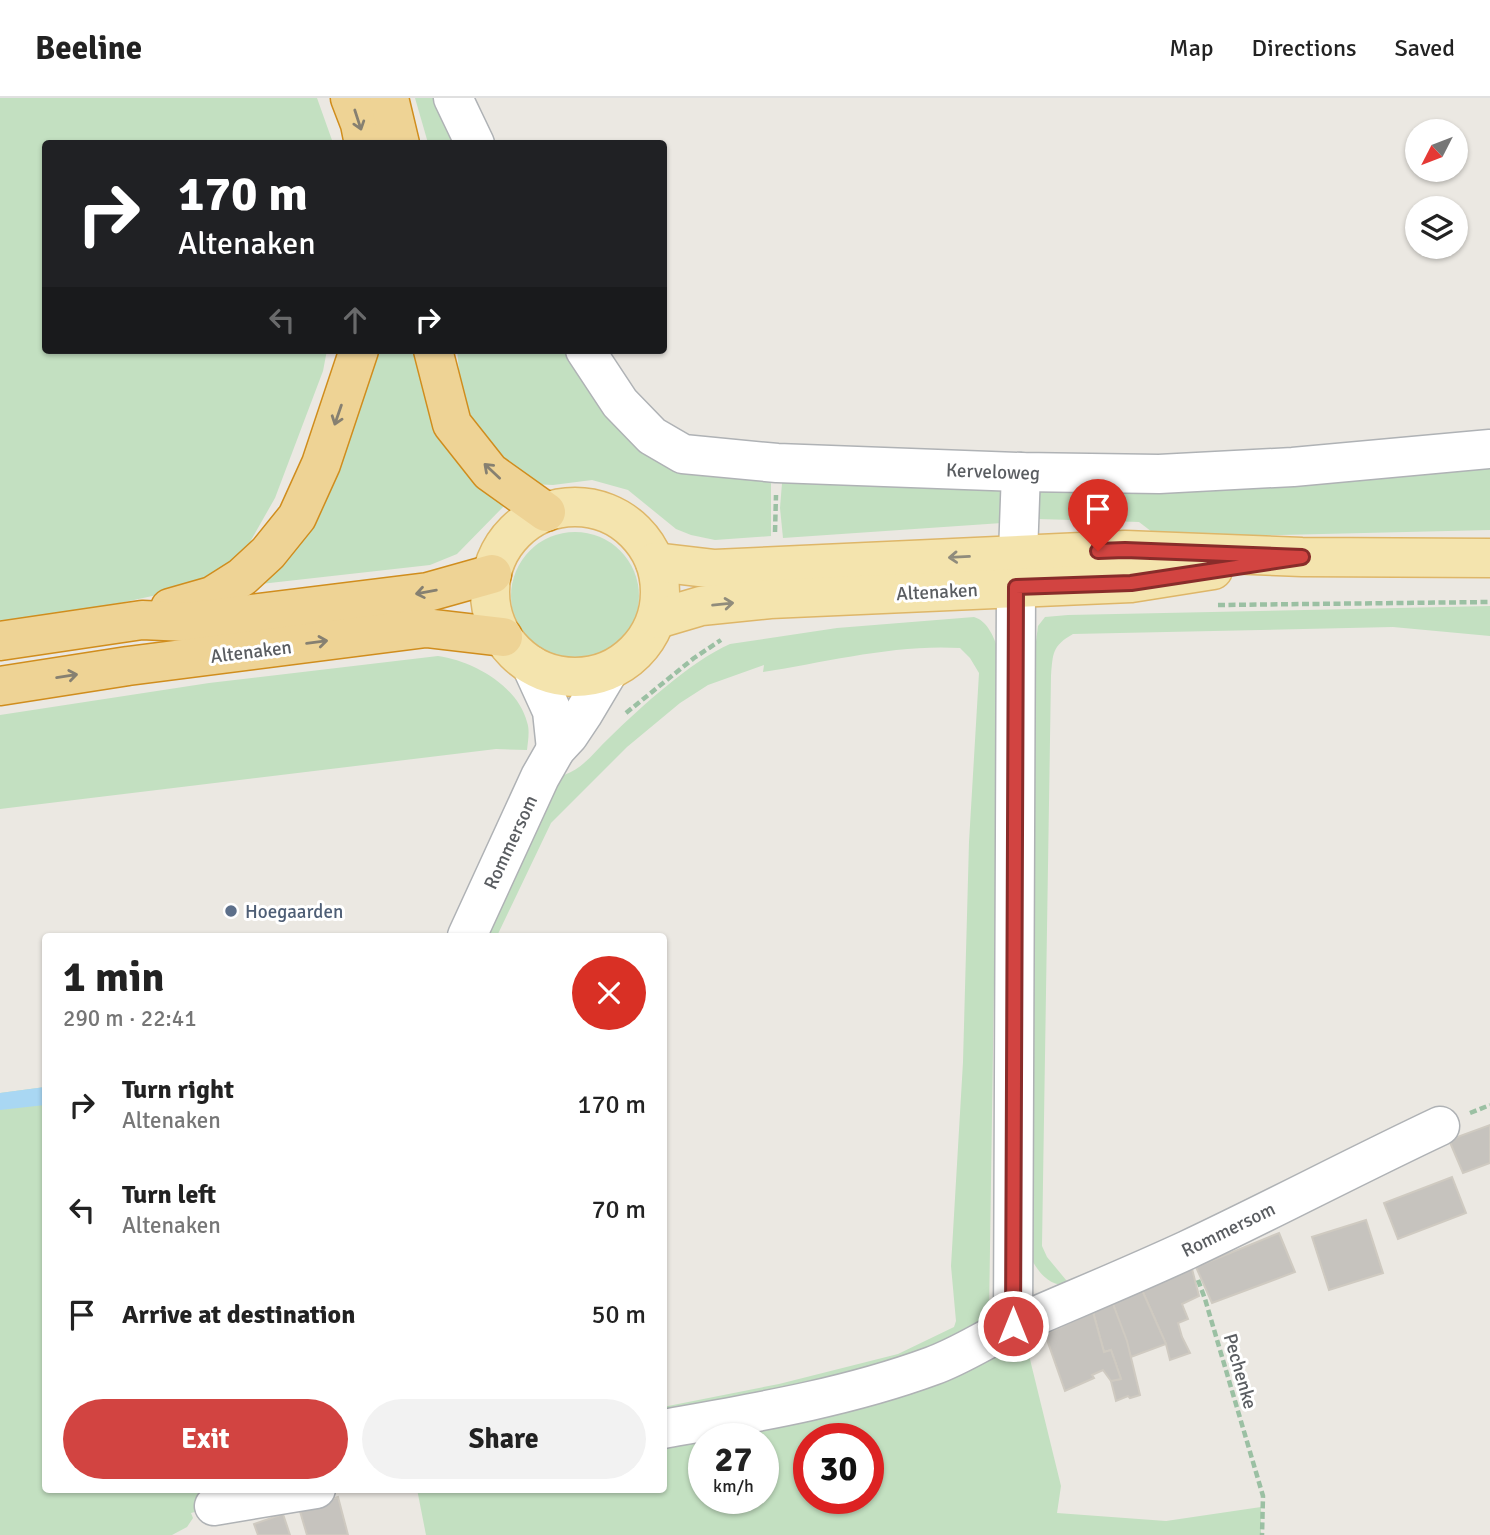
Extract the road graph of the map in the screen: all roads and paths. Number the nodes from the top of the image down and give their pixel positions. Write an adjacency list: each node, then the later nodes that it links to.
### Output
1 (350, 98): 4 (highway, one-way to 4)
2 (389, 98): 5 (highway)
3 (453, 98): 6 (street)
4 (363, 140)
5 (399, 140)
6 (473, 140)
7 (358, 354): 20 (highway, one-way to 20)
8 (434, 354): 12 (highway, one-way to 8)
9 (587, 354): 11 (street, Kerveloweg)
10 (1490, 449): 11 (street, Kerveloweg)
11 (1021, 472): 15 (street)
12 (546, 512): 14 (main road); 16 (main road)
13 (1490, 558): 15 (main road, Altenaken)
14 (655, 562): 15 (main road, Altenaken, one-way to 14); 19 (main road)
15 (1017, 570): 19 (main road, Altenaken, one-way to 15); 32 (street)
16 (492, 574): 20 (highway, Altenaken, one-way to 20); 21 (main road)
17 (1490, 601): 18 (path)
18 (1213, 605)
19 (657, 619): 25 (main road)
20 (142, 620): 23 (highway, Altenaken)
21 (503, 637): 24 (main road); 26 (highway, Altenaken, one-way to 21)
22 (732, 637): 27 (path)
23 (0, 641)
24 (531, 665): 25 (main road); 28 (street)
25 (608, 671): 28 (street, Rommersom)
26 (0, 686)
27 (622, 717)
28 (556, 749): 29 (street, Rommersom)
29 (468, 933)
30 (1440, 1126): 31 (street, Rommersom)
31 (1187, 1250): 32 (street, Rommersom); 36 (path, Pechenke)
32 (1013, 1326): 33 (street, Rommersom)
33 (667, 1428)
34 (297, 1493): 35 (street)
35 (216, 1510)
36 (1262, 1535)

